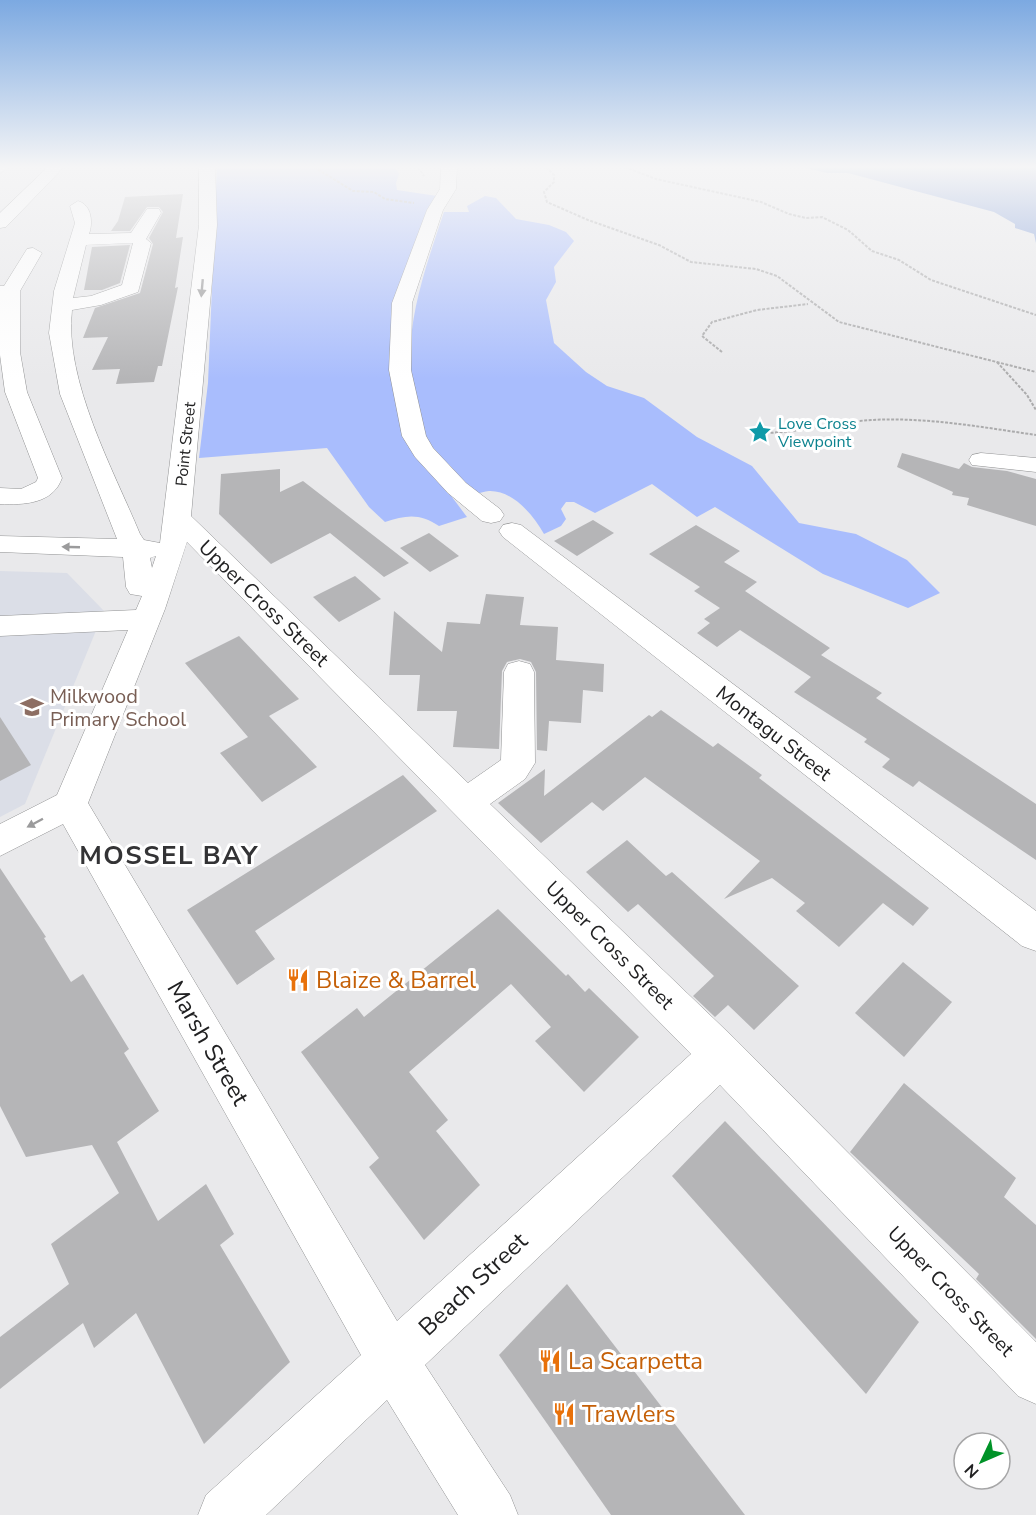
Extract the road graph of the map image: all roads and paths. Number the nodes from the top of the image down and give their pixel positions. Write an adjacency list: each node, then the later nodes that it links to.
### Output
1 (136, 238): 6 (street)
2 (207, 238): 22 (street, Point Street, one-way to 22)
3 (425, 238): 32 (street, Montagu Street)
4 (639, 238): 10 (path)
5 (857, 238): 12 (path)
6 (79, 240): 11 (street)
7 (142, 243): 11 (street)
8 (33, 253): 9 (street)
9 (5, 291): 21 (street)
10 (809, 303): 13 (path); 14 (path)
11 (63, 305): 25 (street)
12 (1036, 315)
13 (722, 352)
14 (995, 360): 15 (path); 16 (path)
15 (1036, 372)
16 (1036, 410)
17 (766, 433): 18 (path)
18 (1036, 435)
19 (981, 460): 20 (street)
20 (1036, 465)
21 (0, 496)
22 (175, 534): 25 (street); 26 (street); 29 (street, Upper Cross Street)
23 (0, 544): 24 (street, one-way to 23)
24 (100, 548): 25 (street); 26 (street)
25 (136, 548): 26 (street)
26 (146, 605): 27 (street); 30 (street)
27 (0, 626)
28 (519, 672): 29 (street)
29 (467, 802): 33 (street, Upper Cross Street)
30 (70, 804): 31 (street, one-way to 31); 34 (street, Marsh Street)
31 (0, 841)
32 (1036, 934)
33 (721, 1055): 34 (street, Beach Street); 35 (street, Upper Cross Street)
34 (391, 1359): 36 (street, Beach Street); 37 (street, Marsh Street)
35 (1036, 1378)
36 (226, 1515)
37 (490, 1515)

